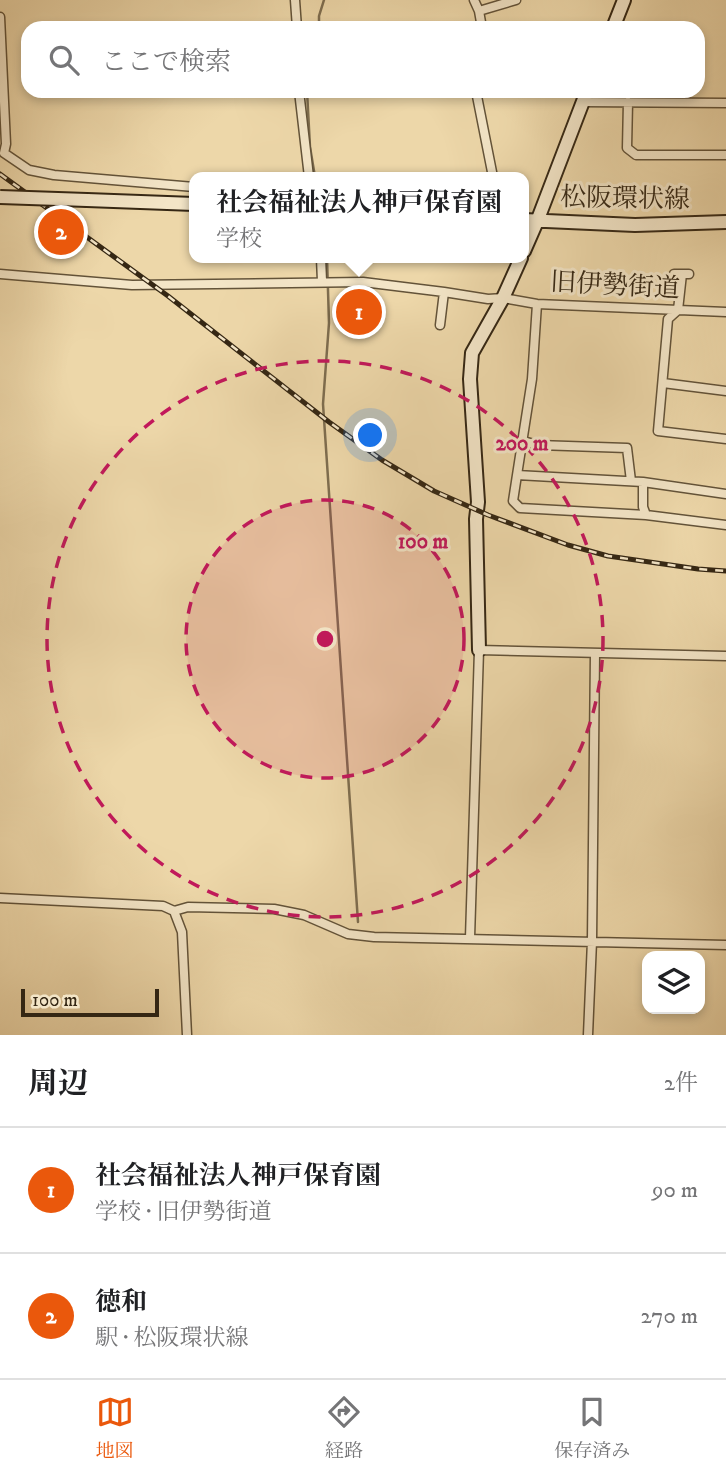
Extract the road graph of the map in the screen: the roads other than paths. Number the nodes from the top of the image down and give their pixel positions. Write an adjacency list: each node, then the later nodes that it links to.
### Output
1 (295, 0): 7 (street)
2 (474, 0): 5 (street)
3 (516, 0): 5 (street)
4 (624, 0): 9 (main road)
5 (479, 11): 8 (street)
6 (0, 17): 19 (street)
7 (296, 21)
8 (481, 21)
9 (616, 21)
10 (301, 98): 17 (street)
11 (477, 98): 18 (street)
12 (584, 98): 22 (main road)
13 (599, 98): 14 (street)
14 (628, 102): 15 (street); 16 (street)
15 (726, 103)
16 (726, 155)
17 (309, 172)
18 (493, 172)
19 (189, 187)
20 (0, 197): 21 (main road, bridge)
21 (189, 204)
22 (538, 219): 23 (main road, 松阪環状線); 24 (main road, 松阪環状線); 25 (main road)
23 (529, 220)
24 (726, 222)
25 (529, 238)
26 (321, 263): 30 (street)
27 (519, 263): 32 (main road)
28 (0, 274): 30 (street, 旧伊勢街道)
29 (682, 274): 34 (street)
30 (322, 281): 31 (street, 旧伊勢街道)
31 (444, 292): 32 (street, 旧伊勢街道); 36 (street)
32 (503, 298): 33 (street, 旧伊勢街道); 47 (main road)
33 (537, 304): 34 (street, 旧伊勢街道); 40 (street)
34 (678, 310): 35 (street, 旧伊勢街道); 37 (street)
35 (726, 312)
36 (440, 325)
37 (663, 383): 38 (street); 39 (street)
38 (726, 391)
39 (726, 439)
40 (523, 441): 41 (street); 42 (street)
41 (517, 475): 42 (street); 45 (street)
42 (631, 481): 43 (street)
43 (643, 482): 44 (street); 45 (street)
44 (726, 494)
45 (646, 515): 46 (street)
46 (726, 525)
47 (479, 650): 48 (street); 52 (street)
48 (595, 653): 49 (street); 53 (street)
49 (726, 656)
50 (0, 898): 51 (street)
51 (174, 911): 52 (street); 55 (street)
52 (470, 938): 53 (street)
53 (592, 941): 54 (street); 56 (street)
54 (726, 945)
55 (187, 1035)
56 (588, 1035)

